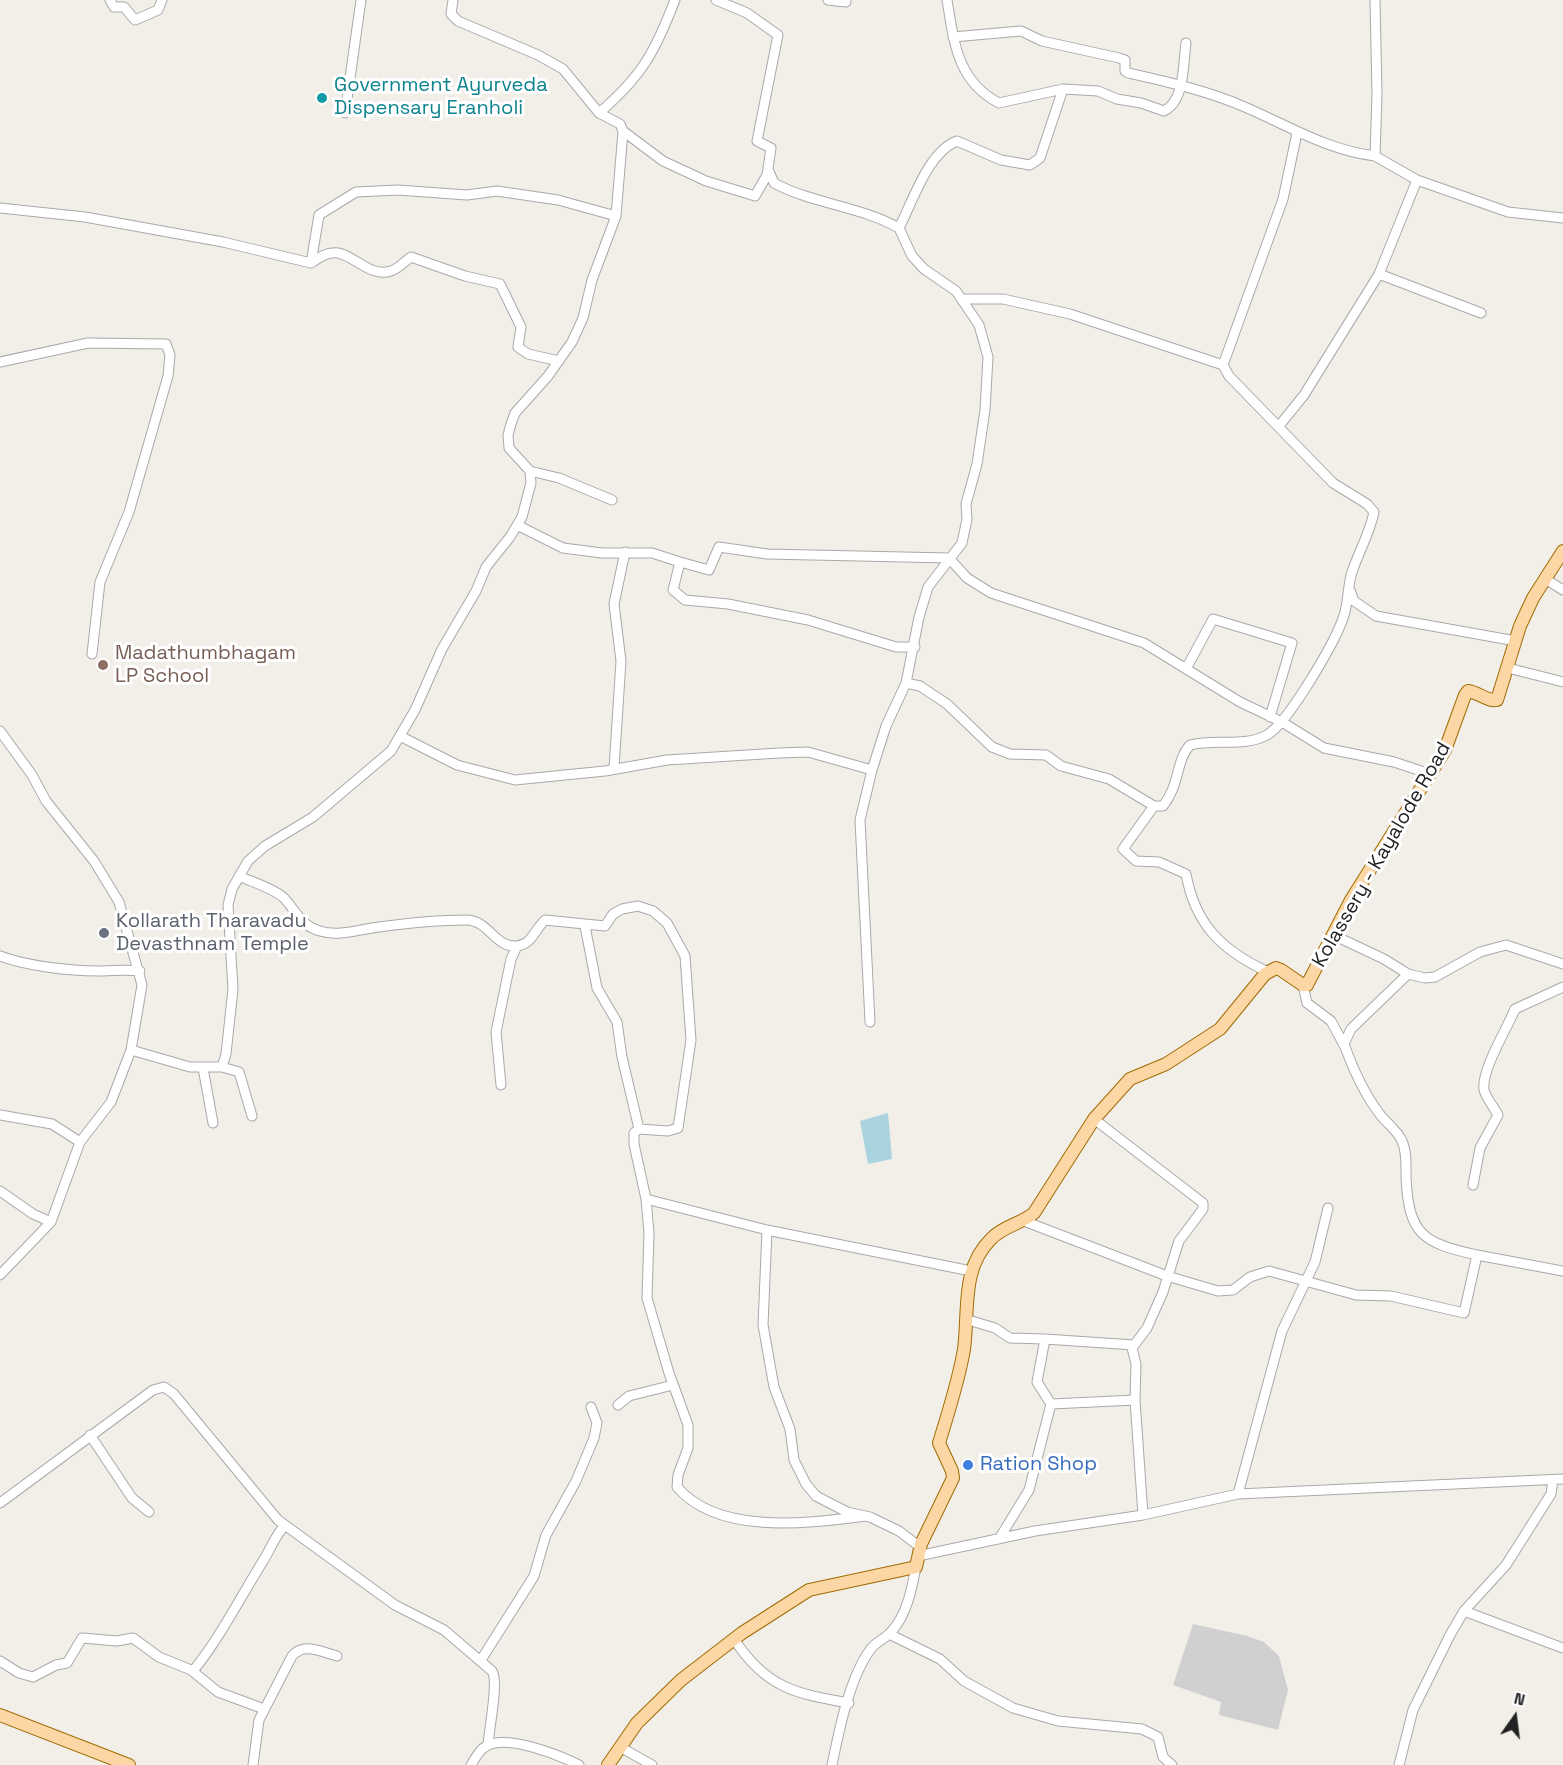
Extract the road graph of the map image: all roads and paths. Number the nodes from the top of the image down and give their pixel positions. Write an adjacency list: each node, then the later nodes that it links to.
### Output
1 (110, 0): 2 (street)
2 (162, 0)
3 (361, 0): 15 (street)
4 (453, 0): 16 (street)
5 (675, 0): 16 (street)
6 (828, 0): 10 (street)
7 (947, 0): 11 (street)
8 (1375, 0): 19 (street)
9 (722, 1): 20 (street)
10 (846, 2)
11 (953, 37): 13 (street); 14 (street)
12 (1186, 43): 13 (street)
13 (1181, 84): 14 (street); 18 (street)
14 (1062, 89): 25 (street)
15 (345, 113)
16 (599, 113): 17 (street)
17 (623, 131): 20 (street); 23 (street)
18 (1297, 133): 19 (street); 32 (street)
19 (1375, 156): 21 (street)
20 (768, 169): 25 (street)
21 (1417, 180): 24 (street); 27 (street)
22 (0, 208): 26 (street)
23 (616, 216): 26 (street); 30 (street)
24 (1563, 218)
25 (899, 228): 28 (street)
26 (311, 262): 30 (street)
27 (1379, 274): 29 (street); 33 (street)
28 (961, 299): 32 (street); 39 (street)
29 (1481, 313)
30 (559, 361): 34 (street)
31 (0, 362): 46 (street)
32 (1223, 365): 33 (street)
33 (1279, 426): 42 (street)
34 (530, 471): 35 (street); 36 (street)
35 (612, 500)
36 (517, 525): 38 (street); 54 (street)
37 (1563, 551): 41 (main road, Kolassery - Kayalode Road)
38 (625, 552): 40 (street); 55 (street)
39 (949, 558): 40 (street); 45 (street); 47 (street)
40 (680, 562): 45 (street)
41 (1547, 580): 43 (street); 44 (main road, Kolassery - Kayalode Road)
42 (1350, 589): 44 (street); 52 (street)
43 (1563, 590)
44 (1516, 640): 48 (main road, Kolassery - Kayalode Road)
45 (915, 647): 50 (street)
46 (92, 654)
47 (1187, 668): 51 (street); 51 (street)
48 (1508, 668): 49 (street); 57 (main road, Kolassery - Kayalode Road)
49 (1563, 682)
50 (906, 683): 56 (street); 58 (street)
51 (1270, 717): 52 (street)
52 (1282, 722): 57 (street); 58 (street)
53 (0, 731): 65 (street)
54 (400, 736): 55 (street); 59 (street)
55 (614, 768): 56 (street)
56 (872, 770): 70 (street)
57 (1430, 774): 61 (main road, Kolassery - Kayalode Road)
58 (1154, 806): 66 (street)
59 (239, 876): 62 (street); 73 (street)
60 (585, 926): 62 (street); 80 (street); 80 (street)
61 (1333, 935): 67 (street); 68 (main road, Kolassery - Kayalode Road)
62 (517, 946): 75 (street)
63 (0, 956): 65 (street)
64 (1563, 964): 67 (street)
65 (140, 971): 72 (street)
66 (1268, 972): 68 (main road, Kolassery - Kayalode Road); 78 (main road)
67 (1408, 974): 71 (street)
68 (1303, 985): 71 (street)
69 (1563, 987): 82 (street)
70 (870, 1022)
71 (1345, 1047): 89 (street)
72 (131, 1050): 74 (street); 81 (street)
73 (222, 1067): 74 (street); 77 (street)
74 (203, 1068): 79 (street)
75 (501, 1085)
76 (0, 1115): 81 (street)
77 (252, 1116)
78 (1094, 1119): 86 (main road); 93 (street)
79 (213, 1123)
80 (639, 1129): 84 (street)
81 (80, 1142): 87 (street)
82 (1473, 1185)
83 (0, 1191): 87 (street)
84 (646, 1199): 88 (street); 98 (street)
85 (1328, 1209): 94 (street)
86 (1024, 1221): 90 (main road); 93 (street)
87 (51, 1222): 92 (street)
88 (767, 1230): 90 (street); 109 (street)
89 (1476, 1255): 91 (street); 94 (street)
90 (971, 1271): 95 (main road)
91 (1563, 1271)
92 (0, 1275)
93 (1167, 1276): 94 (street); 97 (street)
94 (1304, 1281): 105 (street)
95 (965, 1319): 96 (street); 112 (main road)
96 (1045, 1339): 97 (street); 100 (street)
97 (1134, 1345): 99 (street)
98 (673, 1385): 101 (street); 109 (street)
99 (1135, 1400): 100 (street); 108 (street)
100 (1051, 1404): 111 (street)
101 (618, 1405)
102 (591, 1407): 118 (street)
103 (90, 1435): 106 (street); 107 (street); 110 (street)
104 (1558, 1479): 105 (street); 113 (street)
105 (1238, 1494): 108 (street)
106 (0, 1503)
107 (150, 1512)
108 (1143, 1515): 111 (street)
109 (866, 1516): 112 (street)
110 (285, 1525): 118 (street); 120 (street)
111 (999, 1539): 112 (street)
112 (918, 1557): 114 (street); 115 (main road)
113 (1464, 1611): 116 (street); 134 (street)
114 (889, 1634): 121 (street); 133 (street)
115 (734, 1639): 121 (street); 125 (main road)
116 (1563, 1648)
117 (337, 1656): 122 (street)
118 (481, 1660): 124 (street)
119 (0, 1661): 120 (street)
120 (193, 1671): 122 (street)
121 (849, 1703): 132 (street)
122 (264, 1709): 127 (street)
123 (0, 1715): 126 (main road)
124 (488, 1745): 128 (street); 129 (street)
125 (620, 1747): 130 (main road); 131 (street)
126 (129, 1765)
127 (253, 1765)
128 (471, 1765)
129 (579, 1765)
130 (608, 1765)
131 (652, 1765)
132 (832, 1765)
133 (1172, 1765)
134 (1399, 1765)

